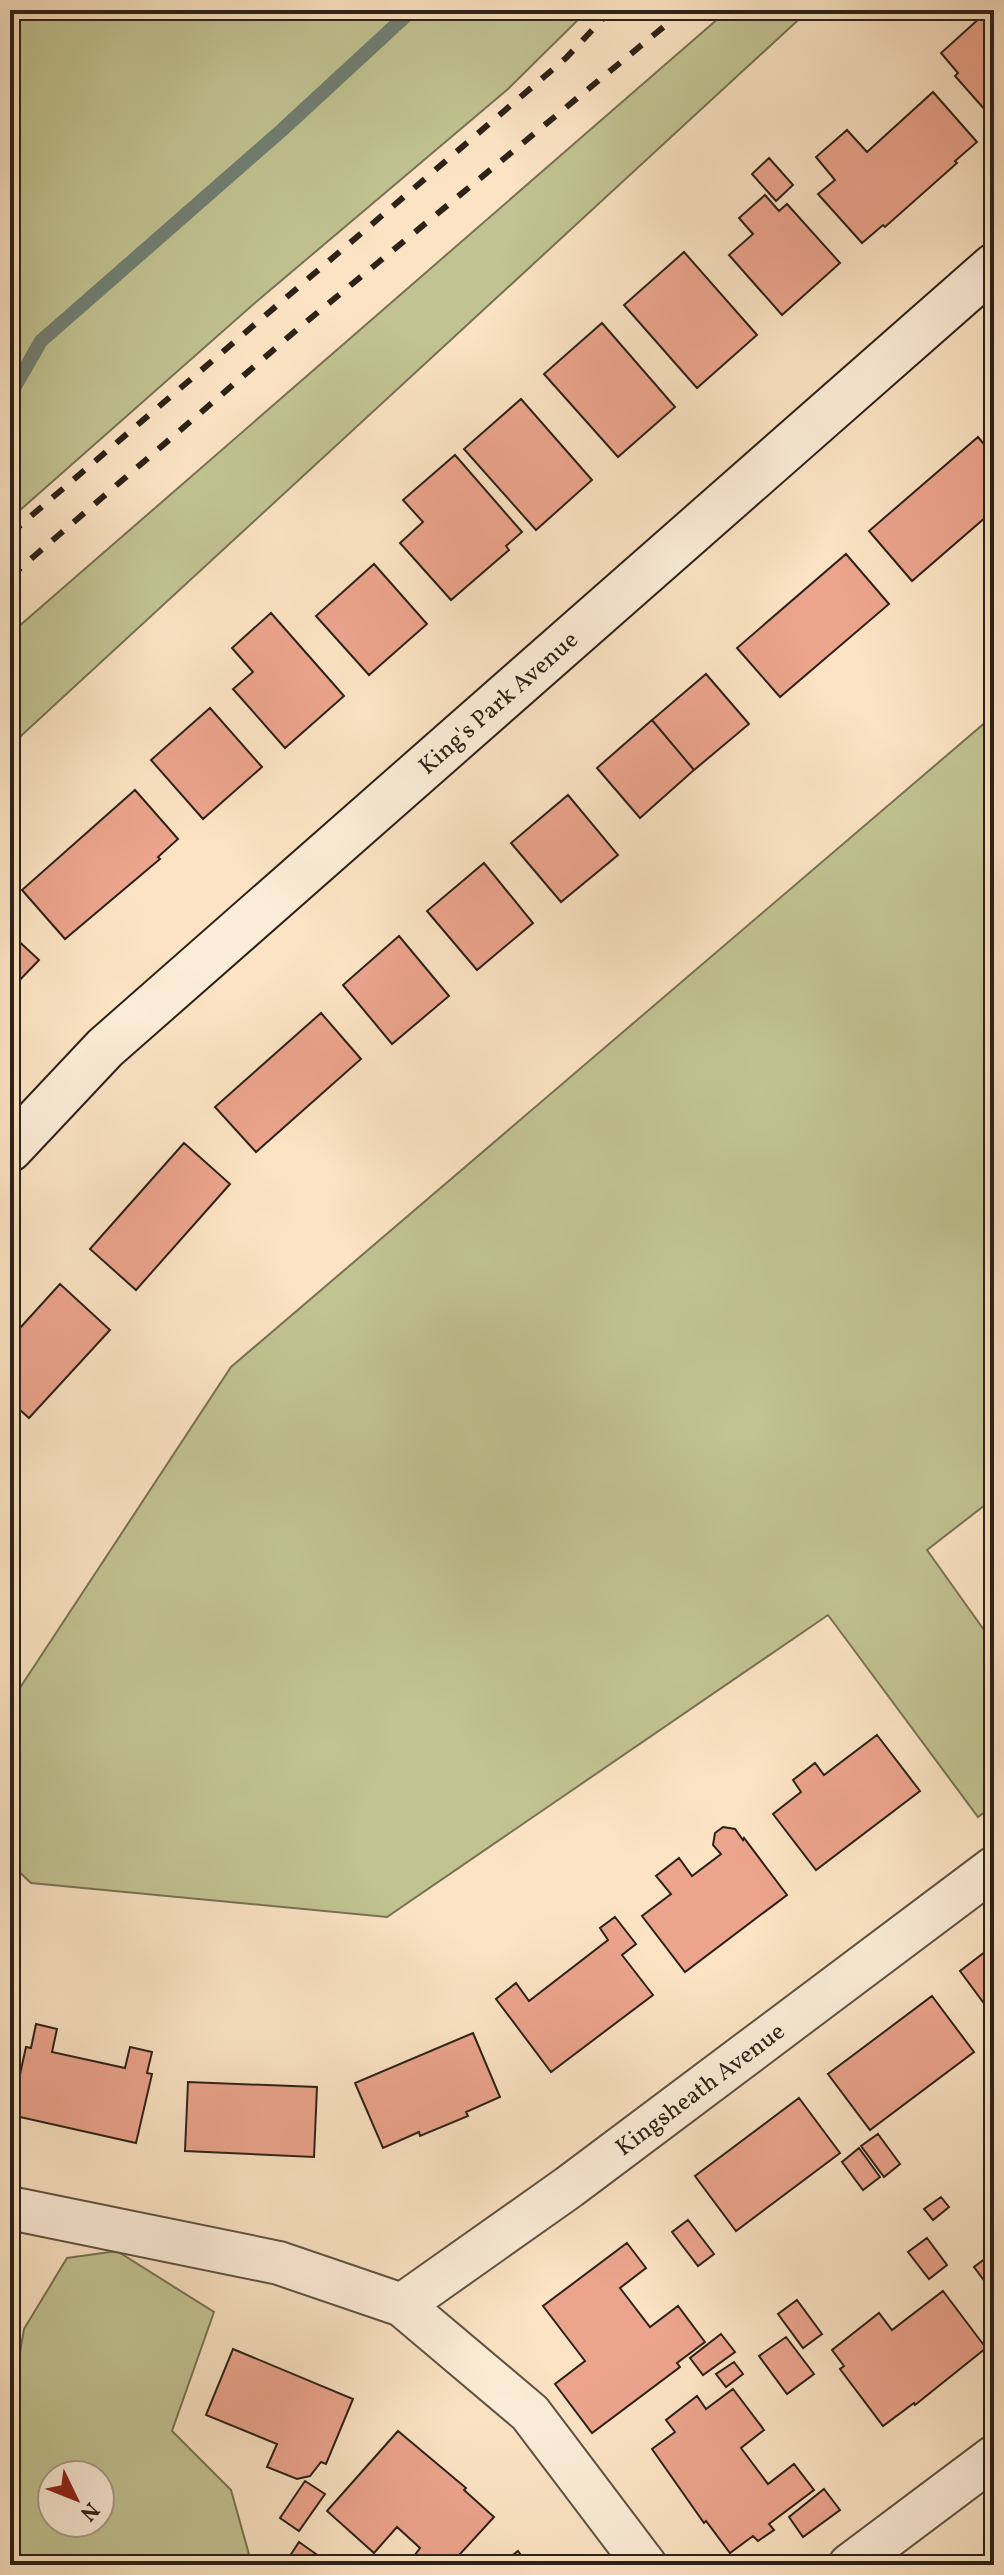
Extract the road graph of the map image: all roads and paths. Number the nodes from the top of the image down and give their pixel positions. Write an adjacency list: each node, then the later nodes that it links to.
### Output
1 (994, 266): 2 (main road, King's Park Avenue)
2 (10, 1149)
3 (994, 1868): 5 (street, Kingsheath Avenue)
4 (10, 2208): 5 (street)
5 (402, 2305): 7 (street)
6 (994, 2457): 8 (street)
7 (645, 2565)
8 (850, 2565)

